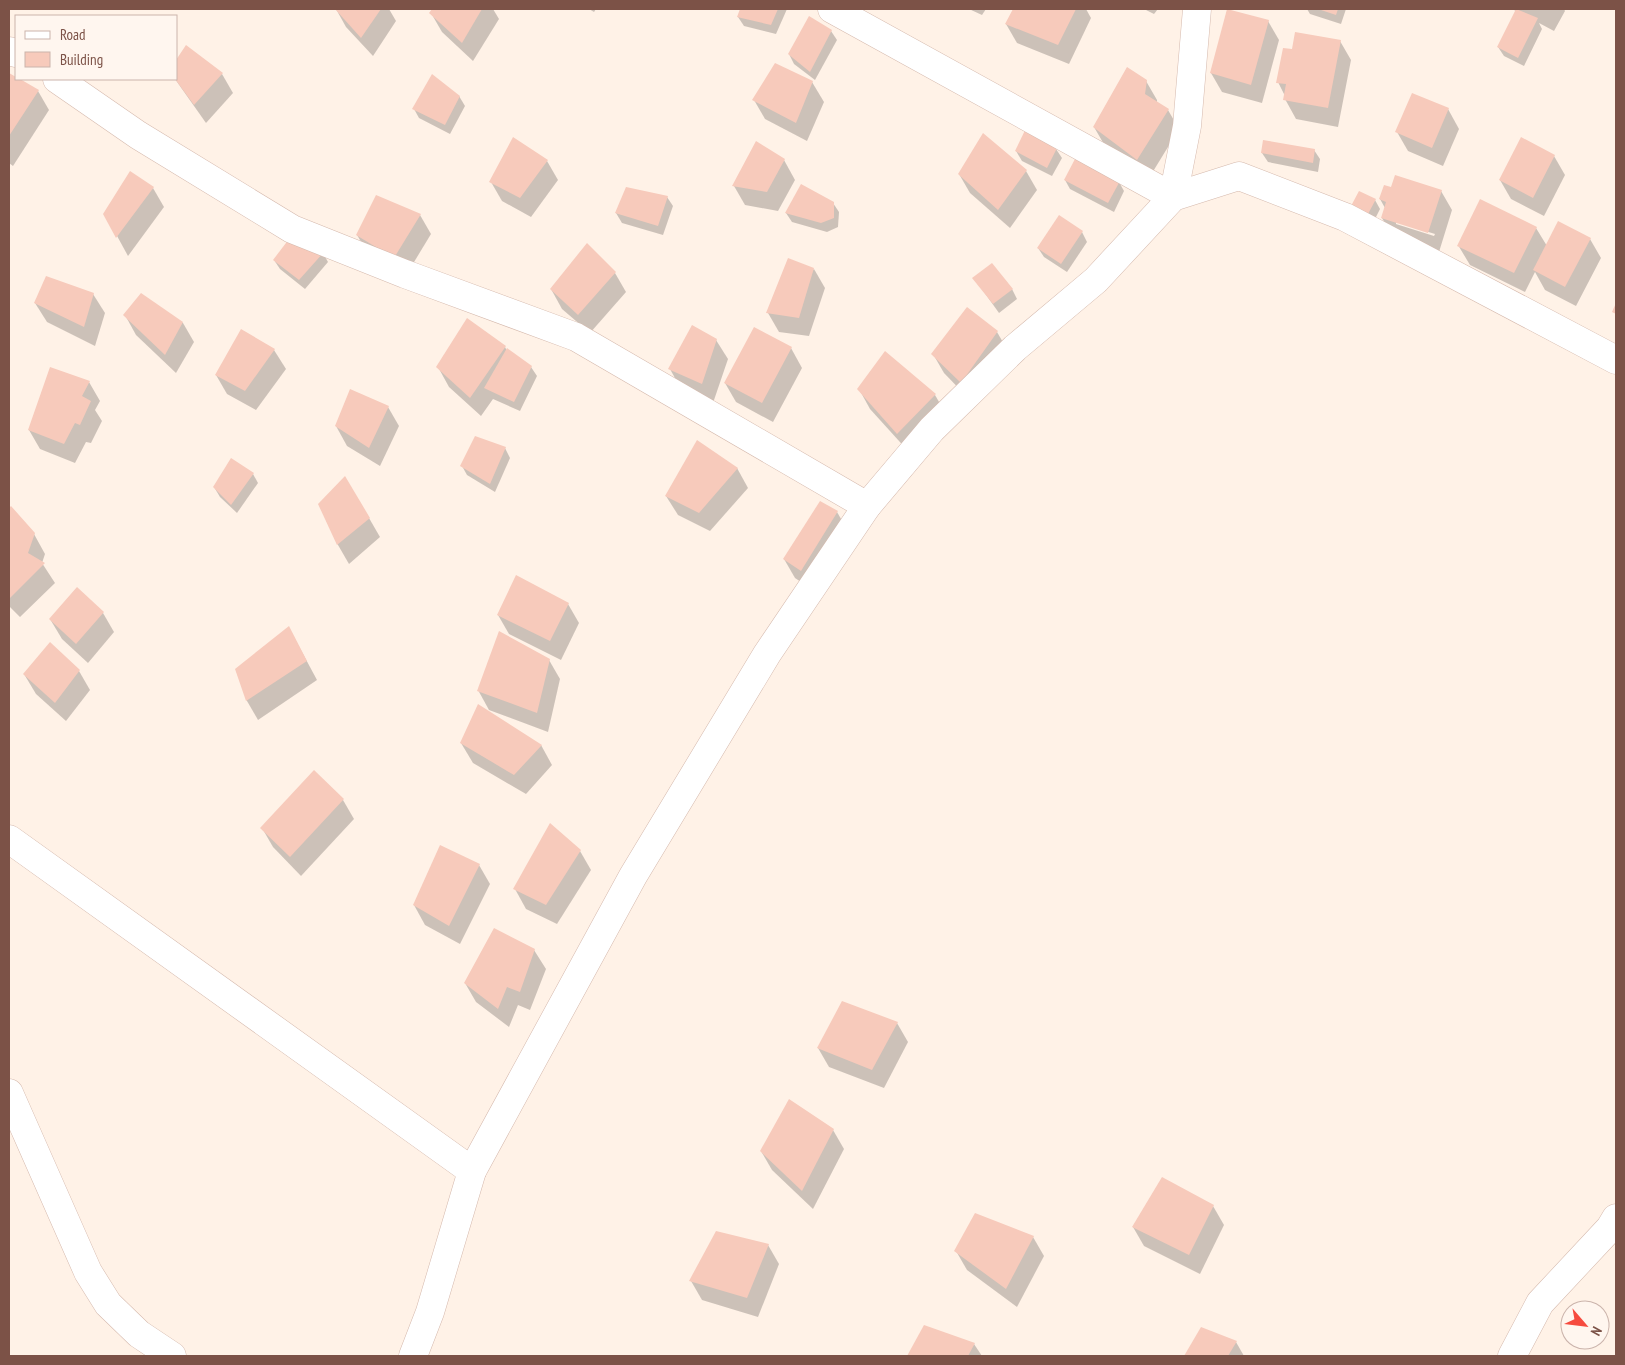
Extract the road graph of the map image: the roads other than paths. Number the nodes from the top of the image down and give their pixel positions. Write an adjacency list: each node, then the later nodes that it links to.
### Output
1 (832, 9): 4 (street)
2 (1197, 9): 4 (street)
3 (58, 80): 6 (street)
4 (1173, 197): 5 (street); 6 (street)
5 (1616, 360)
6 (867, 506): 9 (street)
7 (9, 839): 9 (street)
8 (9, 1093): 11 (street)
9 (472, 1171): 12 (street)
10 (1616, 1218): 13 (street)
11 (172, 1356)
12 (413, 1356)
13 (1512, 1356)

